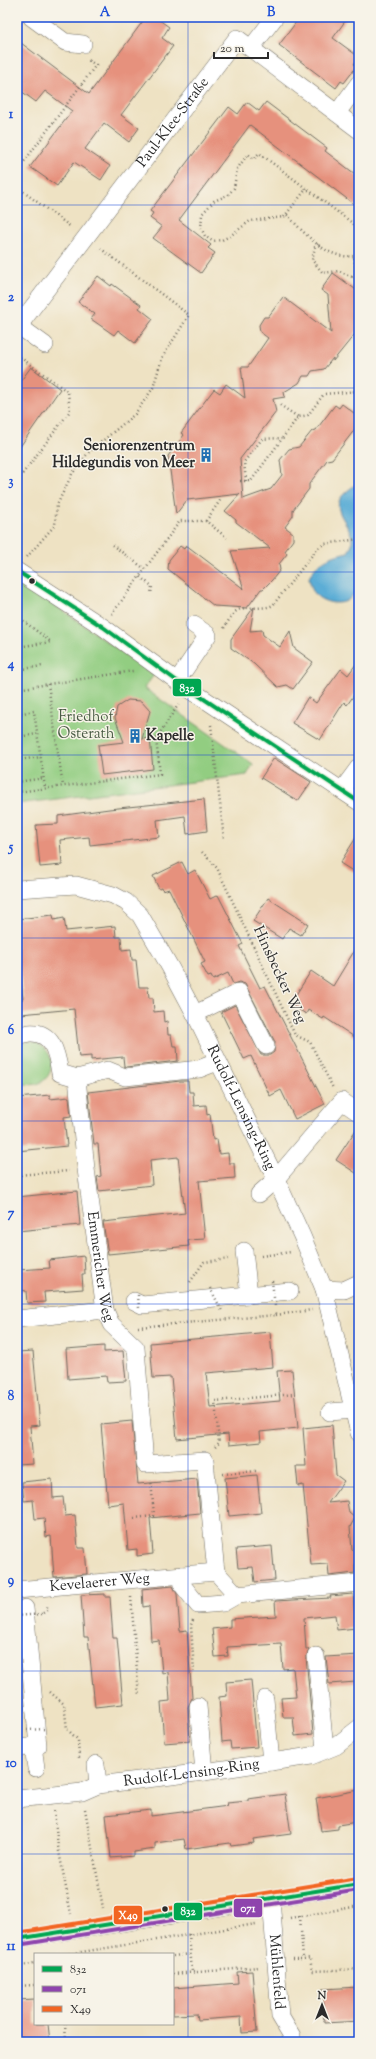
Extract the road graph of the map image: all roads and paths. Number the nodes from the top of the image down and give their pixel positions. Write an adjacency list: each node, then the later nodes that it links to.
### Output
1 (31, 17): 3 (street)
2 (275, 17): 4 (street)
3 (82, 44): 8 (path)
4 (251, 48): 6 (street, Paul-Klee-Straße); 13 (street, Paul-Klee-Straße)
5 (359, 83): 6 (street)
6 (337, 113): 7 (street, Paul-Klee-Straße)
7 (359, 130)
8 (17, 171)
9 (17, 187): 13 (path)
10 (307, 188): 11 (path); 11 (path); 12 (path)
11 (287, 215): 14 (path)
12 (359, 228)
13 (85, 237): 19 (street, Paul-Klee-Straße); 34 (path)
14 (318, 244): 16 (path); 17 (path)
15 (359, 255): 16 (path)
16 (354, 256): 17 (path)
17 (352, 277): 18 (path)
18 (359, 280)
19 (18, 327): 20 (street)
20 (45, 345)
21 (17, 355): 26 (path)
22 (359, 391): 24 (path)
23 (280, 404): 24 (path)
24 (298, 417): 25 (path)
25 (282, 438): 28 (path); 28 (path)
26 (17, 481)
27 (240, 481): 28 (path)
28 (246, 481)
29 (221, 499): 30 (path)
30 (206, 521): 31 (path); 35 (path)
31 (227, 538)
32 (359, 539): 43 (path)
33 (112, 545): 35 (path)
34 (21, 565): 42 (street)
35 (145, 569): 36 (path)
36 (140, 576): 37 (path); 42 (path)
37 (151, 594)
38 (17, 616): 39 (path)
39 (24, 622): 40 (path); 44 (path)
40 (17, 623)
41 (194, 625): 43 (street)
42 (103, 627): 45 (street)
43 (208, 635): 49 (street)
44 (17, 647)
45 (146, 659): 48 (path); 49 (street)
46 (42, 666): 47 (path)
47 (17, 670)
48 (48, 684): 50 (path); 60 (path)
49 (183, 685): 51 (street); 60 (path)
50 (17, 689)
51 (208, 701): 62 (street); 65 (path)
52 (17, 714): 53 (path)
53 (38, 734): 54 (path); 55 (path)
54 (17, 737)
55 (41, 757): 56 (path); 58 (path)
56 (17, 760)
57 (359, 767): 62 (street)
58 (44, 778): 59 (path); 61 (path)
59 (17, 782)
60 (63, 786): 61 (path)
61 (45, 788): 63 (path)
62 (342, 790): 64 (street)
63 (17, 792)
64 (359, 802)
65 (224, 840)
66 (202, 852): 73 (path, Hinsbecker Weg)
67 (17, 889): 68 (street, Rudolf-Lensing-Ring)
68 (194, 1014): 70 (street); 71 (street, Rudolf-Lensing-Ring)
69 (17, 1036): 72 (street)
70 (266, 1046)
71 (217, 1062): 72 (street); 77 (street, Rudolf-Lensing-Ring)
72 (77, 1078): 75 (street, Emmericher Weg)
73 (342, 1101): 74 (street); 77 (street)
74 (358, 1113)
75 (86, 1169): 76 (path); 87 (street, Emmericher Weg)
76 (17, 1175)
77 (276, 1179): 78 (street); 83 (street, Rudolf-Lensing-Ring)
78 (259, 1194)
79 (244, 1251): 85 (street)
80 (272, 1281): 90 (path, bridge)
81 (359, 1283): 83 (street)
82 (210, 1288): 89 (path, bridge)
83 (324, 1289): 94 (street, Rudolf-Lensing-Ring)
84 (290, 1291): 85 (street)
85 (249, 1295): 86 (street)
86 (137, 1301)
87 (105, 1310): 91 (street); 92 (street, Emmericher Weg)
88 (311, 1310): 90 (path)
89 (222, 1311)
90 (276, 1314): 92 (path)
91 (17, 1319)
92 (118, 1330): 97 (street, Emmericher Weg)
93 (294, 1394): 98 (path)
94 (353, 1410): 95 (street); 96 (street, Rudolf-Lensing-Ring)
95 (330, 1412)
96 (359, 1433)
97 (149, 1464): 98 (street); 100 (path)
98 (206, 1468): 99 (path); 101 (street)
99 (256, 1471)
100 (134, 1518)
101 (216, 1572): 102 (street, Kevelaerer Weg); 106 (street)
102 (182, 1575): 103 (street, Kevelaerer Weg); 107 (street)
103 (129, 1580): 105 (street, Kevelaerer Weg); 113 (path)
104 (359, 1583): 106 (street)
105 (17, 1590)
106 (237, 1595): 107 (street)
107 (198, 1605): 111 (path)
108 (21, 1612): 109 (path, bridge); 120 (street)
109 (42, 1614)
110 (316, 1656): 121 (street)
111 (194, 1672)
112 (50, 1692): 119 (path)
113 (139, 1696)
114 (265, 1699): 122 (street)
115 (198, 1706): 125 (street)
116 (359, 1728): 121 (street, Rudolf-Lensing-Ring)
117 (46, 1729): 118 (path, bridge)
118 (27, 1730)
119 (78, 1740)
120 (25, 1747): 124 (street)
121 (325, 1750): 122 (street, Rudolf-Lensing-Ring)
122 (271, 1762): 125 (street, Rudolf-Lensing-Ring)
123 (96, 1764): 126 (street)
124 (36, 1768)
125 (204, 1772): 126 (street, Rudolf-Lensing-Ring)
126 (98, 1785): 127 (street, Rudolf-Lensing-Ring)
127 (82, 1792): 128 (street, Rudolf-Lensing-Ring); 132 (path)
128 (53, 1795): 129 (street, Rudolf-Lensing-Ring); 134 (path)
129 (17, 1799)
130 (359, 1884): 131 (street)
131 (271, 1898): 136 (street, Mühlenfeld); 138 (street)
132 (110, 1906)
133 (359, 1906): 135 (path)
134 (71, 1915)
135 (300, 1916): 136 (path); 145 (path)
136 (272, 1921): 137 (path); 143 (street, Mühlenfeld)
137 (189, 1934): 139 (path); 140 (path)
138 (17, 1939)
139 (75, 1953)
140 (191, 1954): 141 (path); 146 (path)
141 (174, 1956)
142 (34, 1963): 144 (path)
143 (276, 1966): 146 (path); 152 (street, Mühlenfeld)
144 (17, 1967)
145 (359, 1968)
146 (192, 1972): 147 (path)
147 (174, 1974)
148 (34, 1985): 149 (path)
149 (17, 1986)
150 (65, 2025): 151 (path)
151 (66, 2042)
152 (292, 2042)

